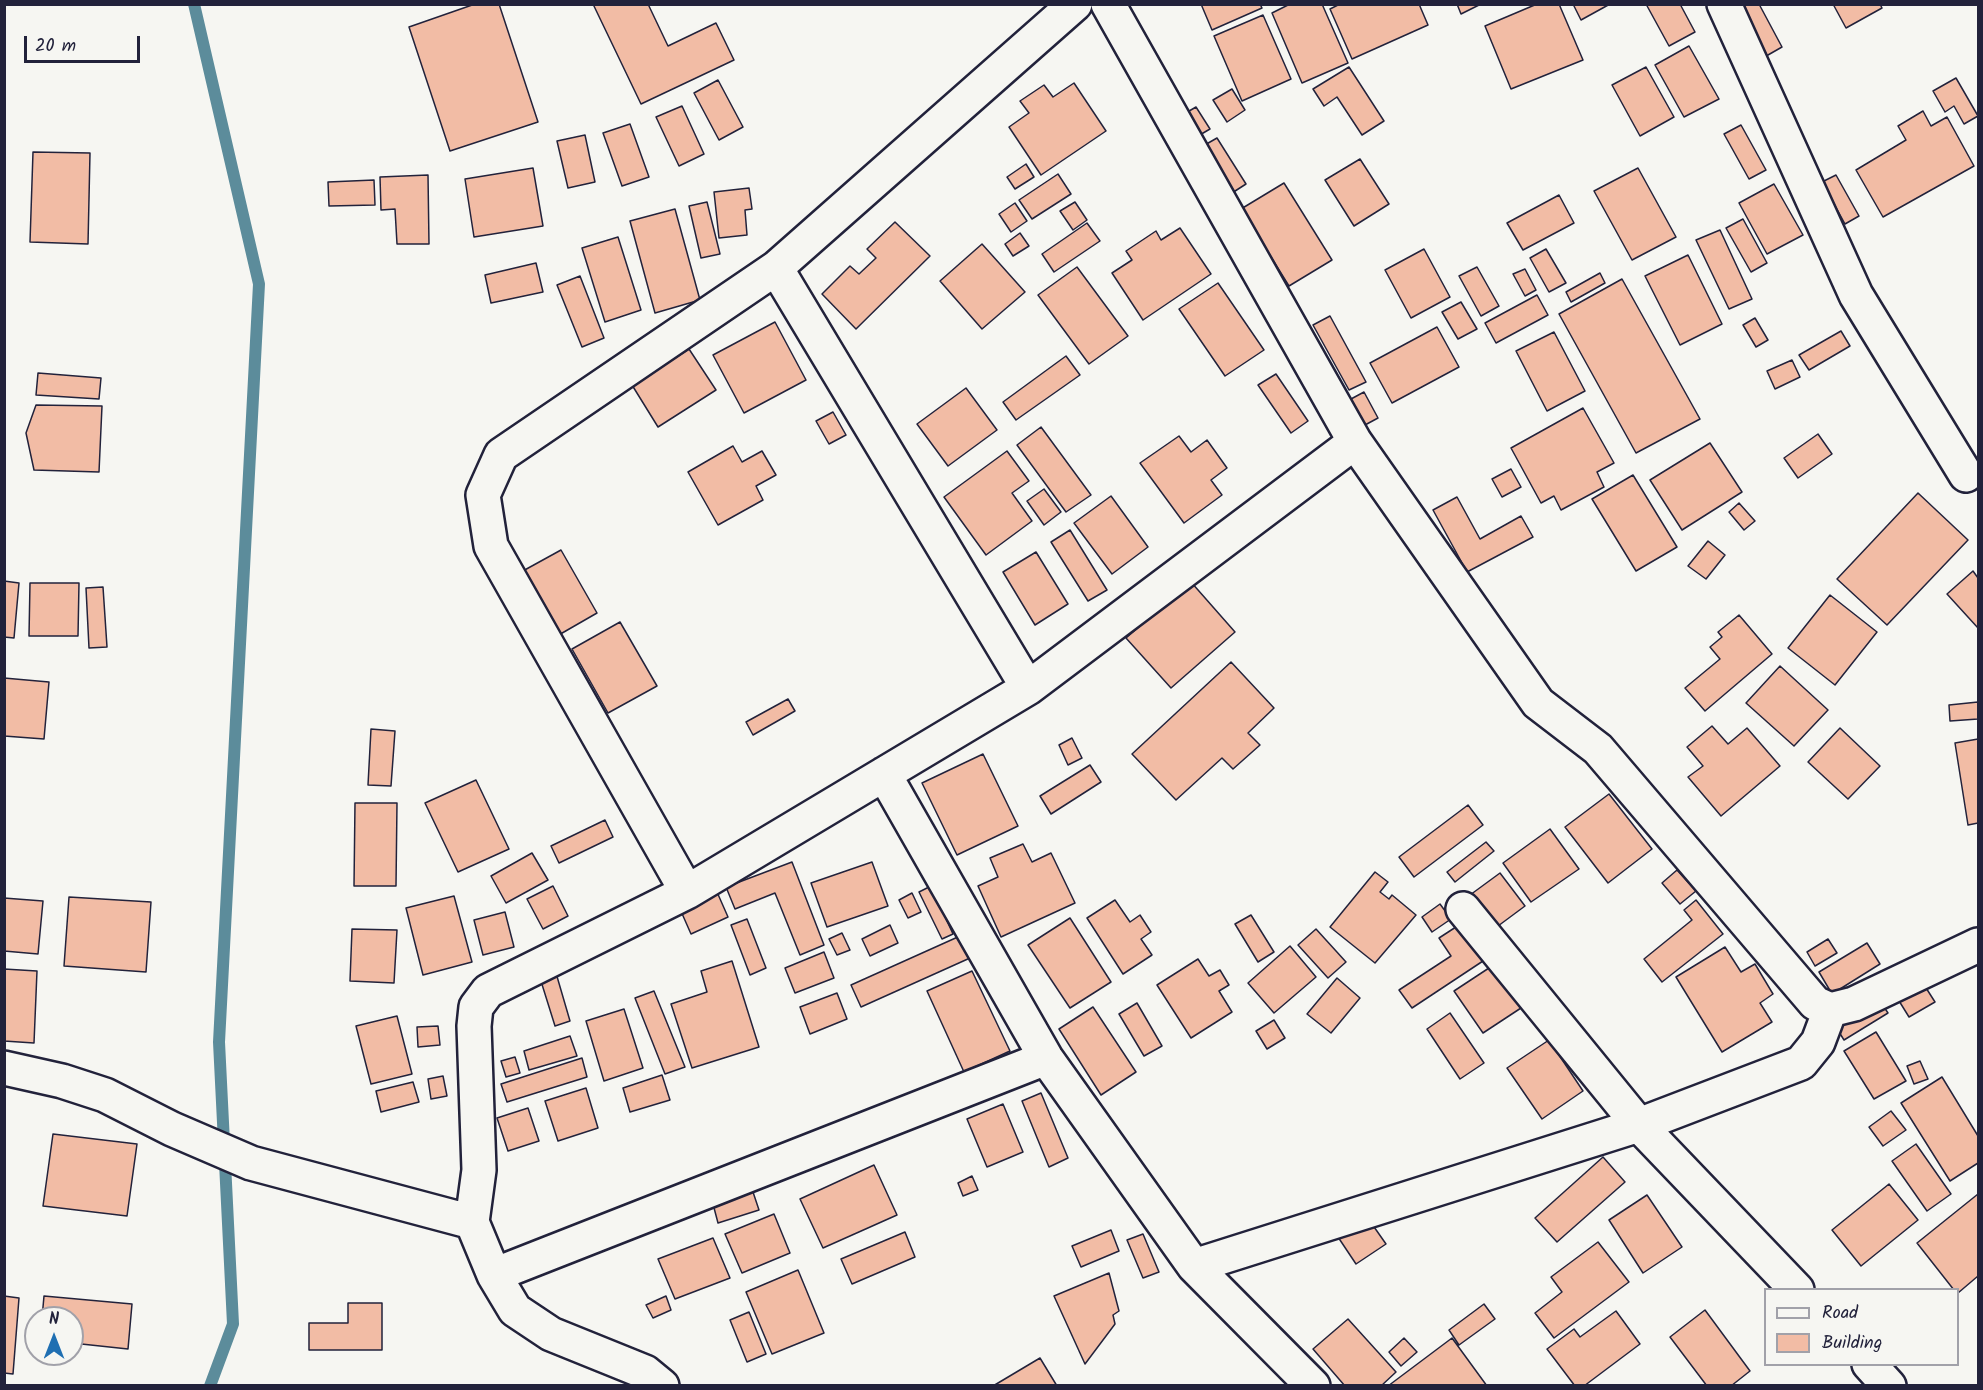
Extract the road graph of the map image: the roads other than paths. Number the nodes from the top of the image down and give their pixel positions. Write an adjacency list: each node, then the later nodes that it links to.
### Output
1 (1075, 4): 4 (street)
2 (1108, 4): 5 (street)
3 (1724, 4): 6 (street)
4 (776, 268): 7 (street); 9 (street)
5 (1354, 442): 7 (street); 12 (street)
6 (1966, 475)
7 (1028, 688): 8 (street)
8 (884, 774): 9 (street); 13 (street)
9 (687, 892): 16 (street)
10 (1463, 909): 15 (street)
11 (1978, 945): 12 (street)
12 (1830, 1010): 15 (street)
13 (1046, 1058): 17 (street); 18 (street)
14 (4, 1068): 16 (street)
15 (1639, 1125): 17 (street); 19 (street)
16 (472, 1222): 18 (street)
17 (1194, 1266): 22 (street)
18 (494, 1275): 21 (street)
19 (1795, 1288)
20 (1870, 1366): 23 (street)
21 (662, 1386)
22 (1313, 1386)
23 (1889, 1386)

